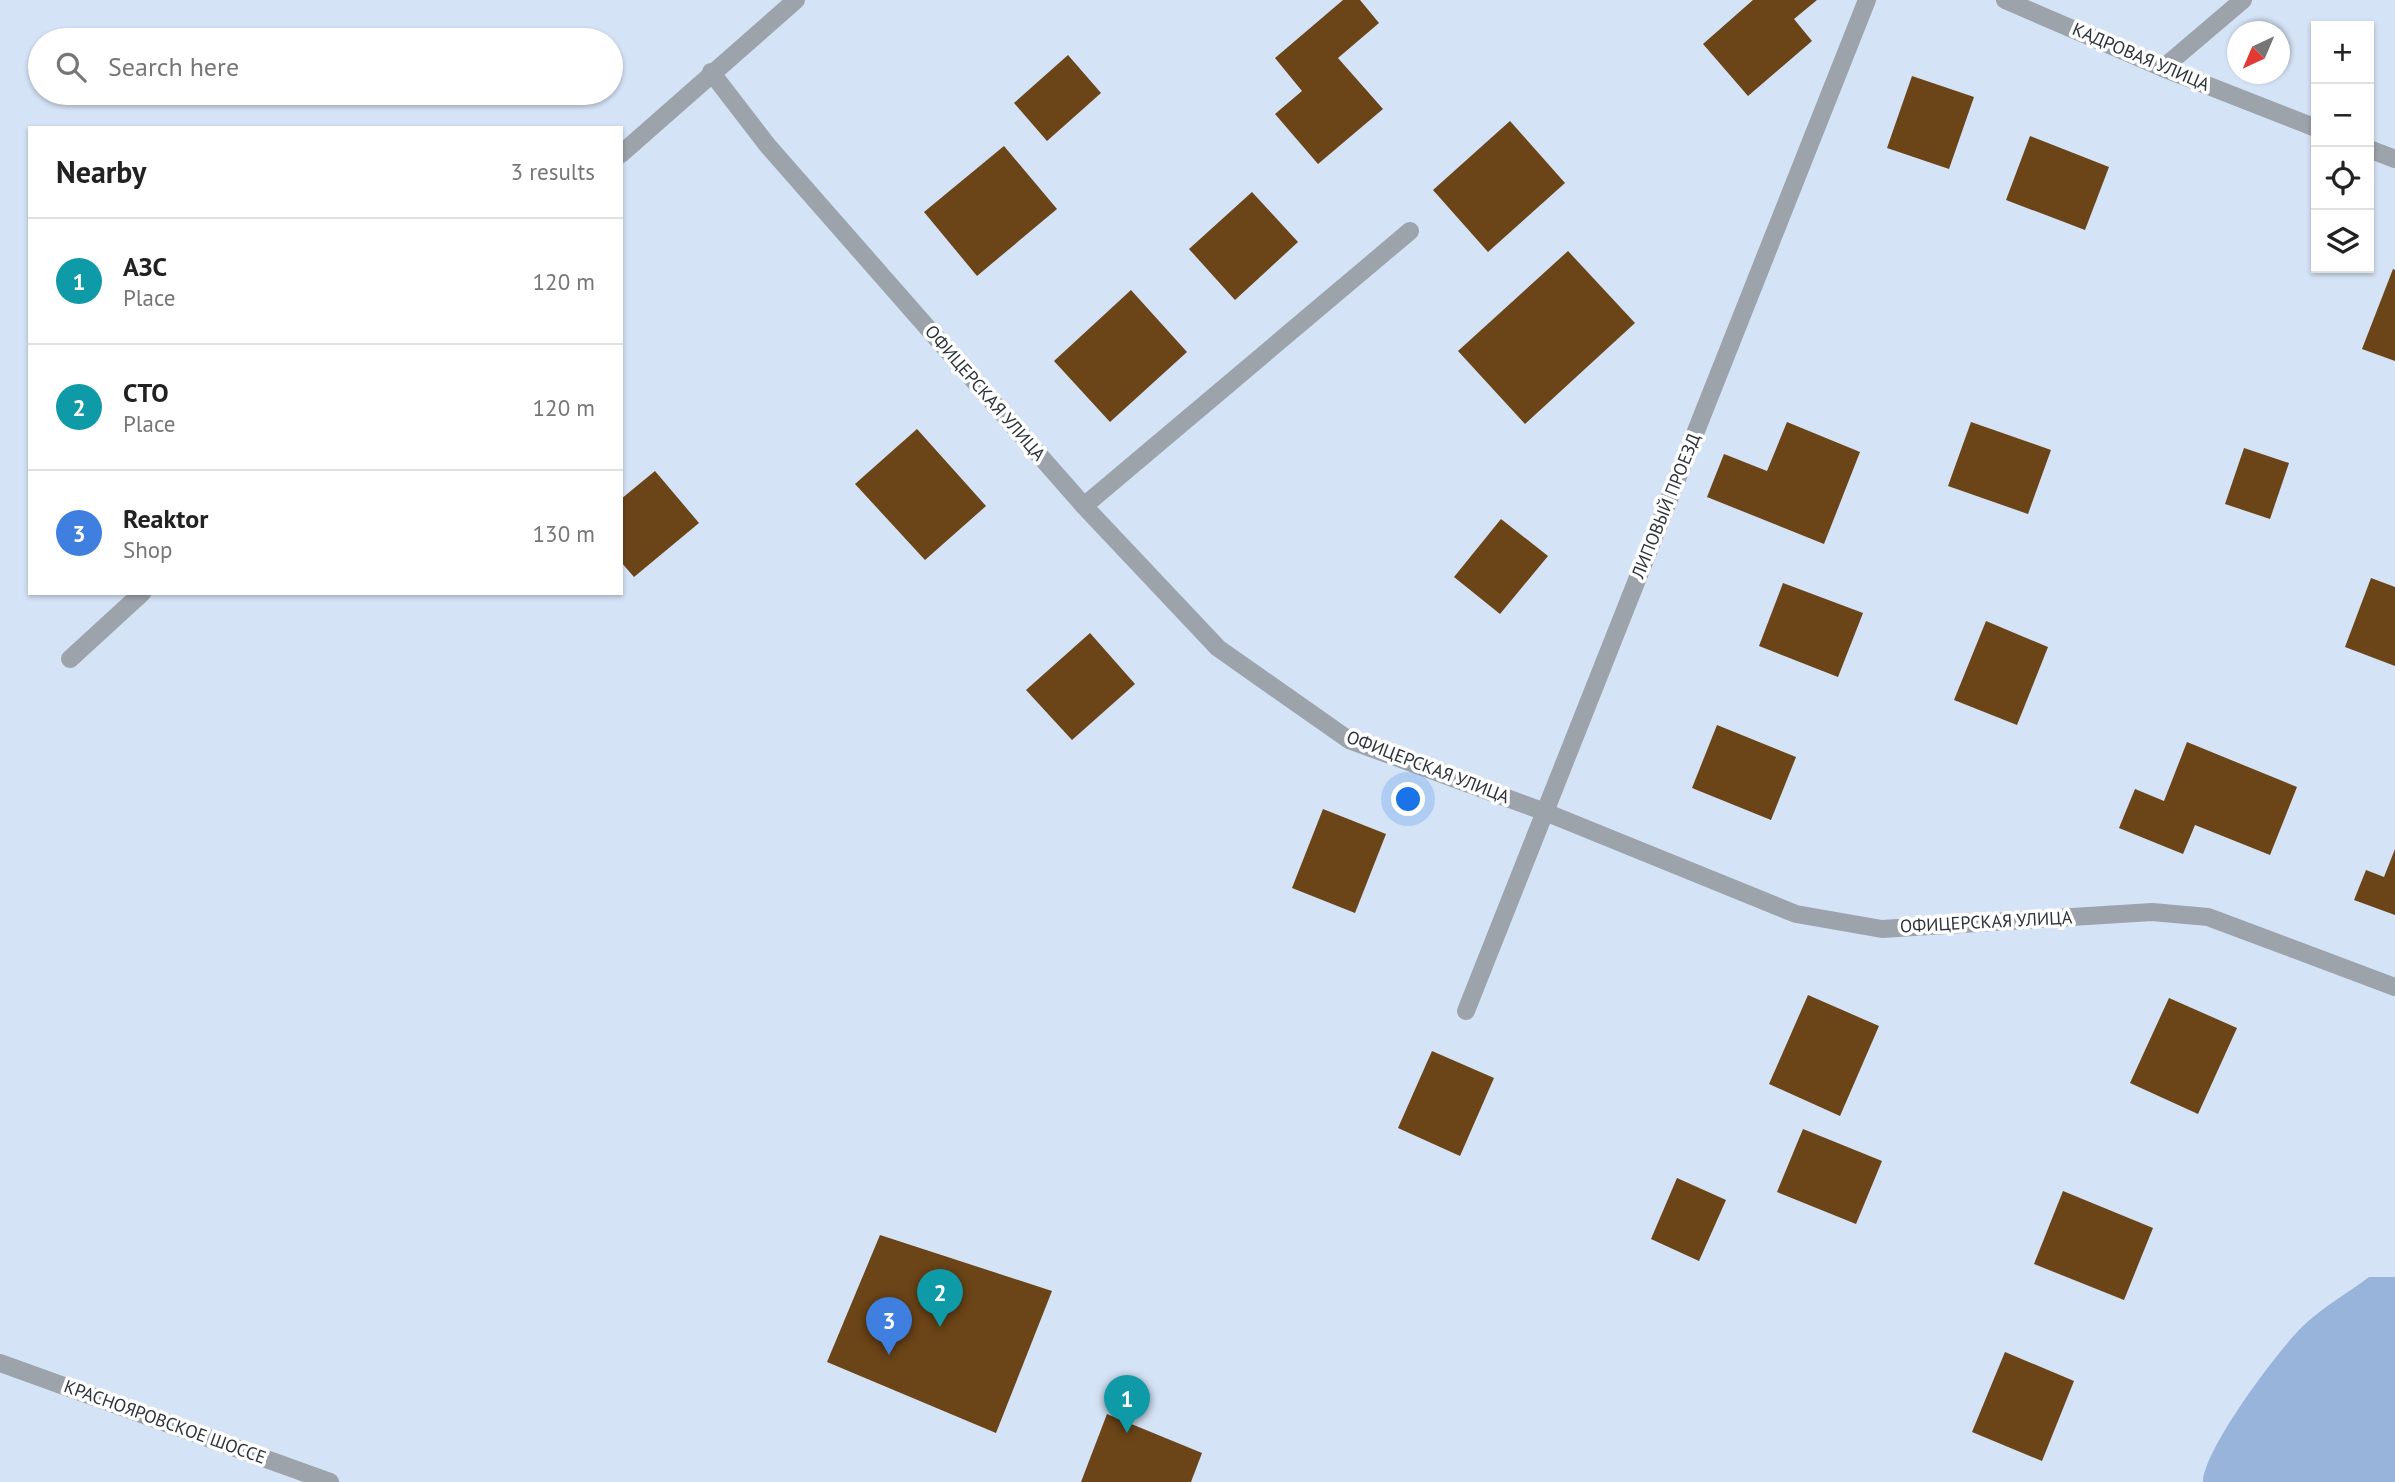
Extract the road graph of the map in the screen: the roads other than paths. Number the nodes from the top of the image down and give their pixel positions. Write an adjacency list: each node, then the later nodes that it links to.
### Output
1 (796, 0): 6 (street)
2 (1867, 0): 15 (street, ЛИПОВЫЙ ПРОЕЗД)
3 (2005, 0): 5 (street, КАДРОВАЯ УЛИЦА)
4 (2243, 0): 5 (street)
5 (2163, 68): 7 (street, КАДРОВАЯ УЛИЦА)
6 (711, 72): 9 (street); 12 (street, ОФИЦЕРСКАЯ УЛИЦА)
7 (2311, 126)
8 (2374, 151): 10 (street)
9 (623, 153)
10 (2395, 159)
11 (1410, 231): 12 (street)
12 (1084, 506): 15 (street, ОФИЦЕРСКАЯ УЛИЦА)
13 (140, 595): 14 (street)
14 (70, 659)
15 (1545, 812): 16 (street, ОФИЦЕРСКАЯ УЛИЦА); 17 (street, ЛИПОВЫЙ ПРОЕЗД)
16 (2395, 987)
17 (1466, 1011)
18 (0, 1363): 19 (street, КРАСНОЯРОВСКОЕ ШОССЕ)
19 (330, 1482)

